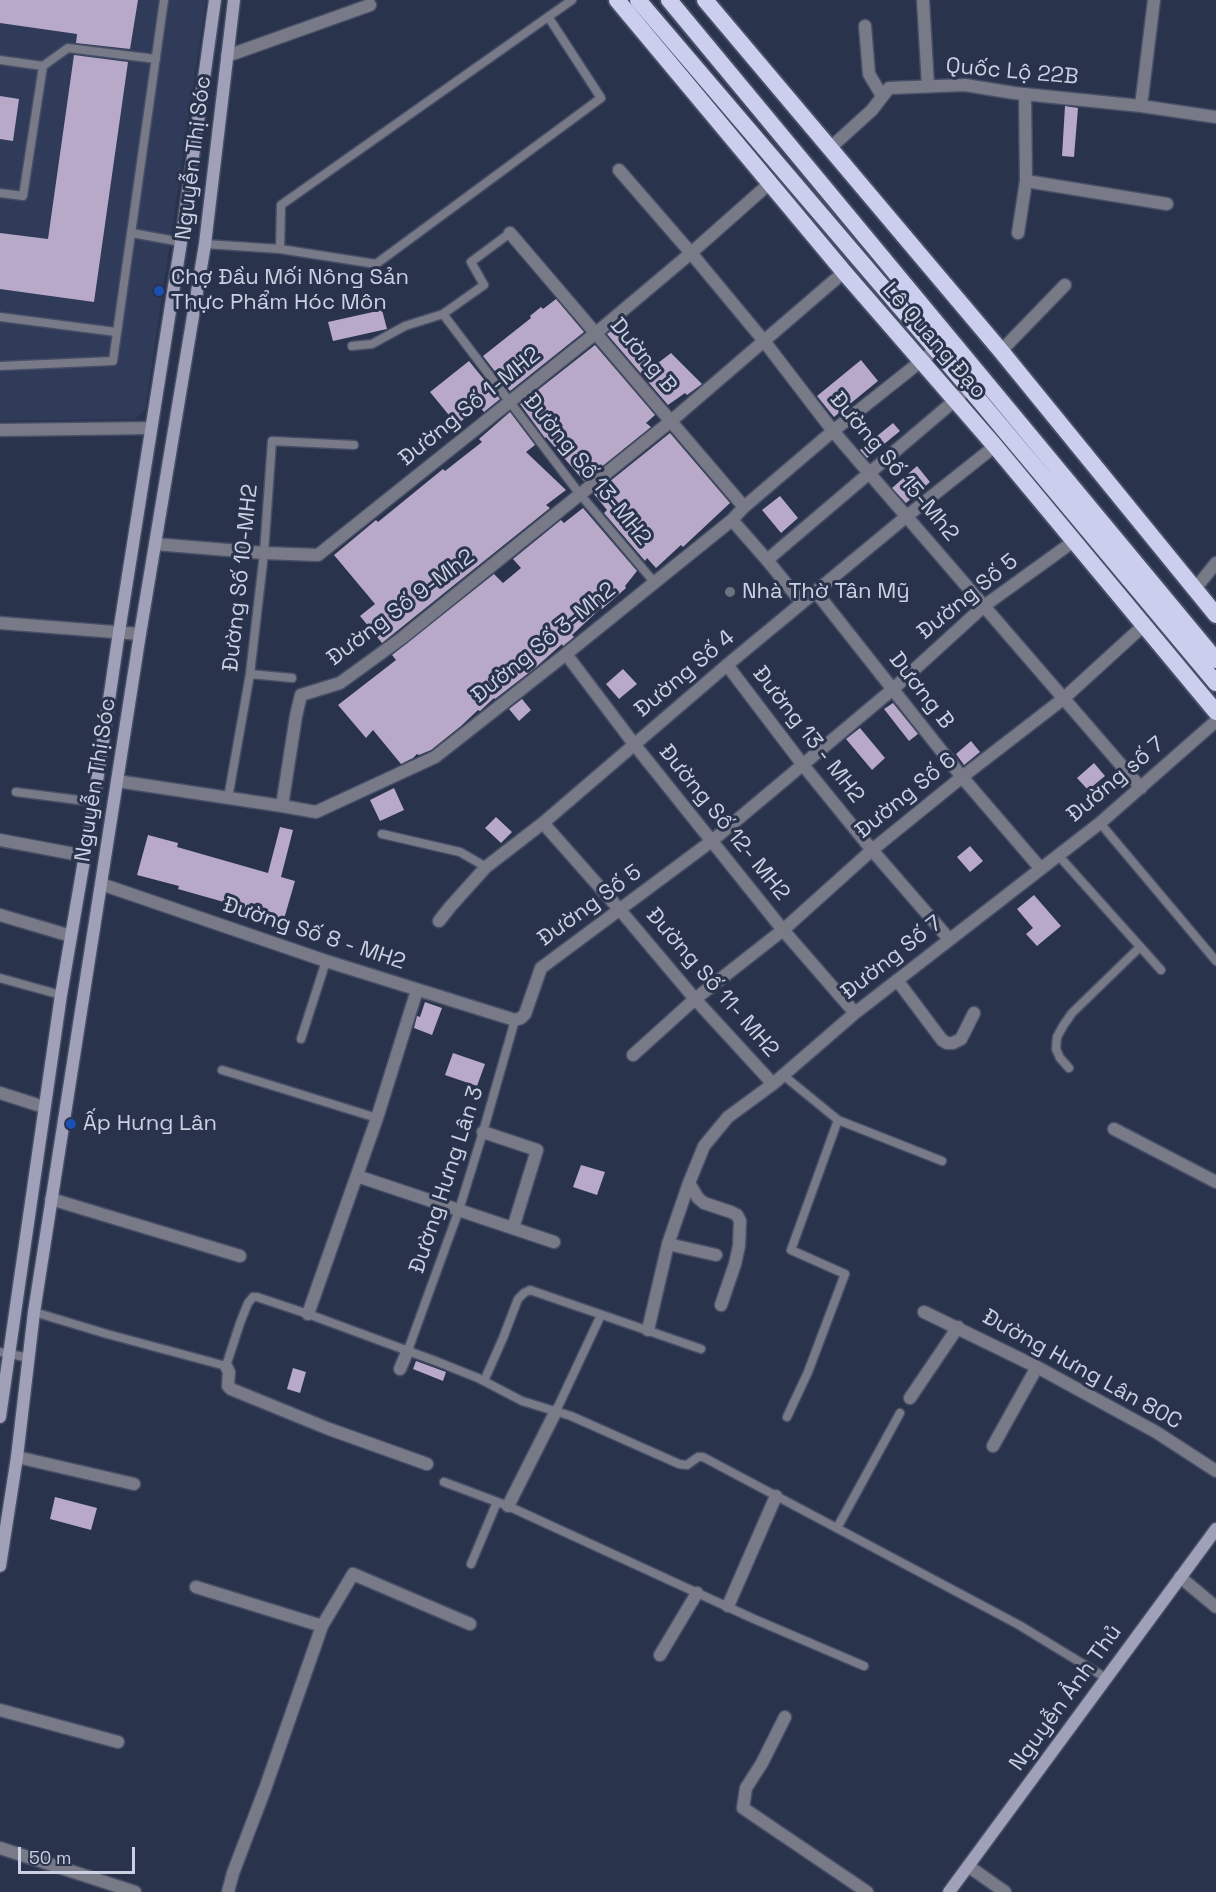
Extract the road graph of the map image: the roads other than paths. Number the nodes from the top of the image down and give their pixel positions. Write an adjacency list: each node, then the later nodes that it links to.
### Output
1 (164, 0): 15 (lane)
2 (215, 0): 32 (main road, Nguyễn Thị Sóc)
3 (234, 0): 14 (main road, Nguyễn Thị Sóc)
4 (572, 0): 12 (lane)
5 (617, 0): 26 (highway, Lê Quang Đạo)
6 (638, 0): 45 (highway, Lê Quang Đạo)
7 (669, 0): 77 (highway, Lê Quang Đạo)
8 (705, 0): 23 (highway, Lê Quang Đạo)
9 (923, 0): 18 (street)
10 (1154, 0): 21 (street)
11 (370, 5): 14 (street)
12 (549, 18): 34 (lane); 34 (lane)
13 (866, 26): 20 (street)
14 (227, 56): 33 (main road, Nguyễn Thị Sóc)
15 (156, 59): 17 (lane); 30 (lane)
16 (0, 60): 17 (lane)
17 (43, 66): 27 (lane)
18 (928, 86): 19 (street, Quốc Lộ 22B); 20 (street, Quốc Lộ 22B)
19 (1025, 94): 21 (street, Quốc Lộ 22B); 25 (street)
20 (882, 96): 23 (street)
21 (1141, 106): 22 (street, Quốc Lộ 22B)
22 (1216, 117)
23 (830, 149): 44 (highway, Lê Quang Đạo)
24 (619, 170): 35 (street, Đường Số 15-Mh2)
25 (1026, 181): 28 (street); 29 (street)
26 (770, 183): 35 (street, Đường Số 1-MH2); 36 (highway, Lê Quang Đạo)
27 (0, 193)
28 (1167, 204)
29 (1018, 232)
30 (132, 233): 32 (lane); 40 (lane)
31 (510, 233): 38 (lane); 41 (street, Dường B)
32 (181, 242): 51 (main road, Nguyễn Thị Sóc)
33 (205, 244): 34 (lane); 62 (main road, Nguyễn Thị Sóc)
34 (280, 249)
35 (691, 253): 41 (street, Đường Số 1-MH2); 42 (street, Đường Số 15-Mh2)
36 (844, 272): 42 (street); 45 (highway, Lê Quang Đạo)
37 (1065, 285): 44 (street)
38 (443, 314): 43 (lane); 49 (lane, Đường Số 13-MH2)
39 (0, 317): 40 (lane)
40 (116, 332): 46 (lane)
41 (596, 333): 49 (street, Đường Số 1-MH2); 50 (street, Dường B)
42 (764, 341): 50 (street); 53 (street, Đường Số 15-Mh2)
43 (352, 346)
44 (1001, 351): 67 (highway, Lê Quang Đạo)
45 (928, 355): 47 (highway, Lê Quang Đạo); 48 (highway, Lê Quang Đạo); 53 (street, Đường Số 3-Mh2)
46 (0, 366)
47 (969, 388): 48 (street); 81 (highway, Lê Quang Đạo)
48 (955, 400): 55 (highway, Lê Quang Đạo); 56 (street)
49 (509, 402): 57 (lane, Đường Số 13-MH2); 63 (street, Đường Số 1-MH2)
50 (671, 421): 57 (street); 58 (street, Dường B)
51 (151, 428): 52 (street); 74 (main road, Nguyễn Thị Sóc)
52 (0, 430)
53 (834, 431): 56 (street, Đường Số 15-Mh2); 58 (street, Đường Số 3-Mh2)
54 (354, 445): 63 (lane, Đường Số 10-MH2)
55 (994, 446): 59 (street, Đường Số 4); 61 (highway, Lê Quang Đạo)
56 (868, 473): 59 (street, Đường Số 15-Mh2); 64 (street)
57 (579, 494): 66 (lane, Đường Số 13-MH2); 94 (street, Đường Số 9-Mh2)
58 (744, 507): 60 (street, Đường Số 3-Mh2)
59 (906, 516): 68 (street, Đường Số 4); 70 (street, Đường Số 15-Mh2)
60 (732, 520): 64 (street); 66 (street, Đường Số 3-Mh2)
61 (1074, 541): 70 (street, Đường Số 5); 73 (highway, Lê Quang Đạo)
62 (155, 544): 63 (street, Đường Số 1-MH2); 75 (main road, Nguyễn Thị Sóc)
63 (264, 553): 79 (lane, Đường Số 10-MH2)
64 (767, 560): 69 (street)
65 (1216, 563): 67 (street)
66 (654, 582): 76 (street, Đường Số 3-Mh2)
67 (1195, 589): 71 (highway, Lê Quang Đạo)
68 (816, 591): 69 (street, Đường Số 4); 82 (street, Dương B)
69 (802, 603): 78 (street, Đường Số 4)
70 (984, 606): 82 (street, Đường Số 5); 83 (street, Đường Số 15-Mh2)
71 (1216, 615)
72 (0, 623): 74 (street)
73 (1143, 626): 83 (street, Đường Số 6); 84 (highway, Lê Quang Đạo)
74 (119, 632): 75 (street); 93 (main road, Nguyễn Thị Sóc)
75 (140, 634): 89 (main road, Nguyễn Thị Sóc)
76 (566, 654): 86 (street, Đường Số 12- MH2); 94 (street, Đường Số 3-Mh2)
77 (1216, 660)
78 (727, 665): 86 (street, Đường Số 4); 87 (street, Đường 13 - MH2)
79 (250, 674): 80 (lane); 92 (lane, Đường Số 10-MH2)
80 (292, 678)
81 (1216, 683)
82 (893, 688): 87 (street, Đường Số 5); 88 (street, Dương B)
83 (1063, 699): 88 (street, Đường Số 6); 90 (street, Đường Số 15-Mh2)
84 (1216, 712)
85 (1216, 721): 90 (street, Đường số 7)
86 (634, 744): 96 (street, Đường Số 4); 99 (street, Đường Số 12- MH2)
87 (803, 765): 99 (street, Đường Số 5); 100 (street, Đường 13 - MH2)
88 (962, 777): 100 (street, Đường Số 6); 104 (street, Dương B)
89 (117, 782): 92 (street, Đường Số 3-Mh2); 105 (main road, Nguyễn Thị Sóc)
90 (1141, 788): 95 (street, Đường số 7)
91 (16, 792): 93 (lane)
92 (228, 798): 94 (street, Đường Số 3-Mh2)
93 (94, 802): 102 (main road, Nguyễn Thị Sóc)
94 (282, 806)
95 (1100, 823): 101 (street, Đường số 7); 113 (lane)
96 (543, 824): 103 (street, Đường Số 4); 106 (street, Đường Số 11- MH2)
97 (382, 834): 103 (lane)
98 (0, 840): 102 (street)
99 (713, 840): 106 (street, Đường Số 5); 109 (street, Đường Số 12- MH2)
100 (872, 850): 109 (street, Đường Số 6); 111 (street, Đường 13 - MH2)
101 (1058, 855): 104 (street, Đường số 7); 112 (lane)
102 (85, 856): 110 (main road, Nguyễn Thị Sóc)
103 (486, 867): 108 (street, Đường Số 4)
104 (1041, 869): 111 (street, Đường Số 7)
105 (101, 884): 114 (street, Đường Số 8 - MH2); 140 (main road, Nguyễn Thị Sóc)
106 (620, 910): 120 (street, Đường Số 11- MH2); 123 (street, Đường Số 5)
107 (0, 915): 110 (street)
108 (439, 921)
109 (783, 930): 120 (street, Đường Số 6); 121 (street, Đường Số 12- MH2)
110 (71, 936): 119 (main road, Nguyễn Thị Sóc)
111 (949, 939): 117 (street, Đường Số 7)
112 (1140, 947): 115 (lane); 126 (lane)
113 (1216, 961)
114 (326, 962): 118 (street, Đường Số 8 - MH2); 124 (lane)
115 (1161, 970)
116 (0, 978): 119 (lane)
117 (897, 980): 121 (street, Đường Số 7); 122 (street)
118 (417, 990): 123 (street, Đường Số 8 - MH2); 132 (street)
119 (61, 995): 131 (main road, Nguyễn Thị Sóc)
120 (695, 999): 125 (street, Đường Số 6); 129 (street, Đường Số 11- MH2)
121 (855, 1013): 128 (street, Đường Số 7)
122 (974, 1013)
123 (515, 1020): 135 (lane, Đường Hưng Lân 3)
124 (301, 1039)
125 (633, 1055)
126 (1069, 1068)
127 (222, 1070): 132 (lane)
128 (783, 1075): 129 (street, Đường Số 7); 133 (lane)
129 (773, 1084): 139 (street, Đường Số 7)
130 (0, 1093): 131 (street)
131 (44, 1107): 148 (main road, Nguyễn Thị Sóc)
132 (377, 1118): 137 (street)
133 (838, 1120): 136 (lane); 167 (lane)
134 (1114, 1129): 138 (street)
135 (483, 1132): 141 (lane, Đường Hưng Lân 3); 142 (street)
136 (942, 1161)
137 (357, 1176): 141 (street); 151 (street)
138 (1216, 1182)
139 (689, 1183): 144 (street, Đường Số 7); 147 (street)
140 (51, 1199): 145 (street); 149 (main road, Nguyễn Thị Sóc)
141 (459, 1210): 142 (street); 156 (lane, Đường Hưng Lân 3)
142 (513, 1228): 143 (street)
143 (554, 1242)
144 (668, 1244): 146 (street); 154 (street, Đường Số 7)
145 (240, 1256)
146 (716, 1256)
147 (721, 1305)
148 (15, 1307): 149 (street); 157 (main road, Nguyễn Thị Sóc)
149 (34, 1312): 158 (main road, Nguyễn Thị Sóc); 159 (lane)
150 (924, 1312): 153 (street, Đường Hưng Lân 80C)
151 (308, 1314): 156 (lane); 159 (lane)
152 (602, 1315): 154 (lane); 162 (lane); 164 (lane)
153 (957, 1327): 160 (street, Đường Hưng Lân 80C); 163 (street)
154 (648, 1330): 155 (lane)
155 (701, 1349)
156 (408, 1350): 161 (street); 162 (lane)
157 (4, 1353): 158 (lane); 166 (main road, Nguyễn Thị Sóc)
158 (28, 1358): 169 (main road, Nguyễn Thị Sóc)
159 (226, 1366): 170 (street)
160 (1037, 1367): 168 (street); 171 (street, Đường Hưng Lân 80C)
161 (399, 1369)
162 (484, 1381): 164 (lane)
163 (910, 1398)
164 (556, 1411): 174 (lane); 175 (street)
165 (900, 1413): 176 (lane)
166 (0, 1417)
167 (787, 1417)
168 (993, 1446)
169 (16, 1457): 173 (street); 179 (main road, Nguyễn Thị Sóc)
170 (427, 1464)
171 (1216, 1471)
172 (444, 1482): 175 (lane)
173 (134, 1484)
174 (776, 1496): 176 (lane); 183 (street)
175 (503, 1504): 178 (lane); 182 (lane)
176 (837, 1528): 189 (lane)
177 (1216, 1529): 180 (main road, Nguyễn Ảnh Thủ)
178 (471, 1564)
179 (0, 1566)
180 (1180, 1577): 184 (street); 189 (main road, Nguyễn Ảnh Thủ)
181 (196, 1587): 186 (street)
182 (697, 1593): 183 (lane); 187 (street)
183 (728, 1606): 188 (lane)
184 (1216, 1607)
185 (470, 1624): 186 (street)
186 (322, 1626): 196 (street)
187 (660, 1655)
188 (864, 1666)
189 (1106, 1678): 194 (main road, Nguyễn Ảnh Thủ)
190 (0, 1710): 192 (street)
191 (785, 1716): 197 (street)
192 (118, 1742)
193 (0, 1848): 195 (street)
194 (968, 1866): 198 (main road, Nguyễn Ảnh Thủ); 199 (street)
195 (135, 1892)
196 (228, 1892)
197 (867, 1892)
198 (949, 1892)
199 (1005, 1892)

